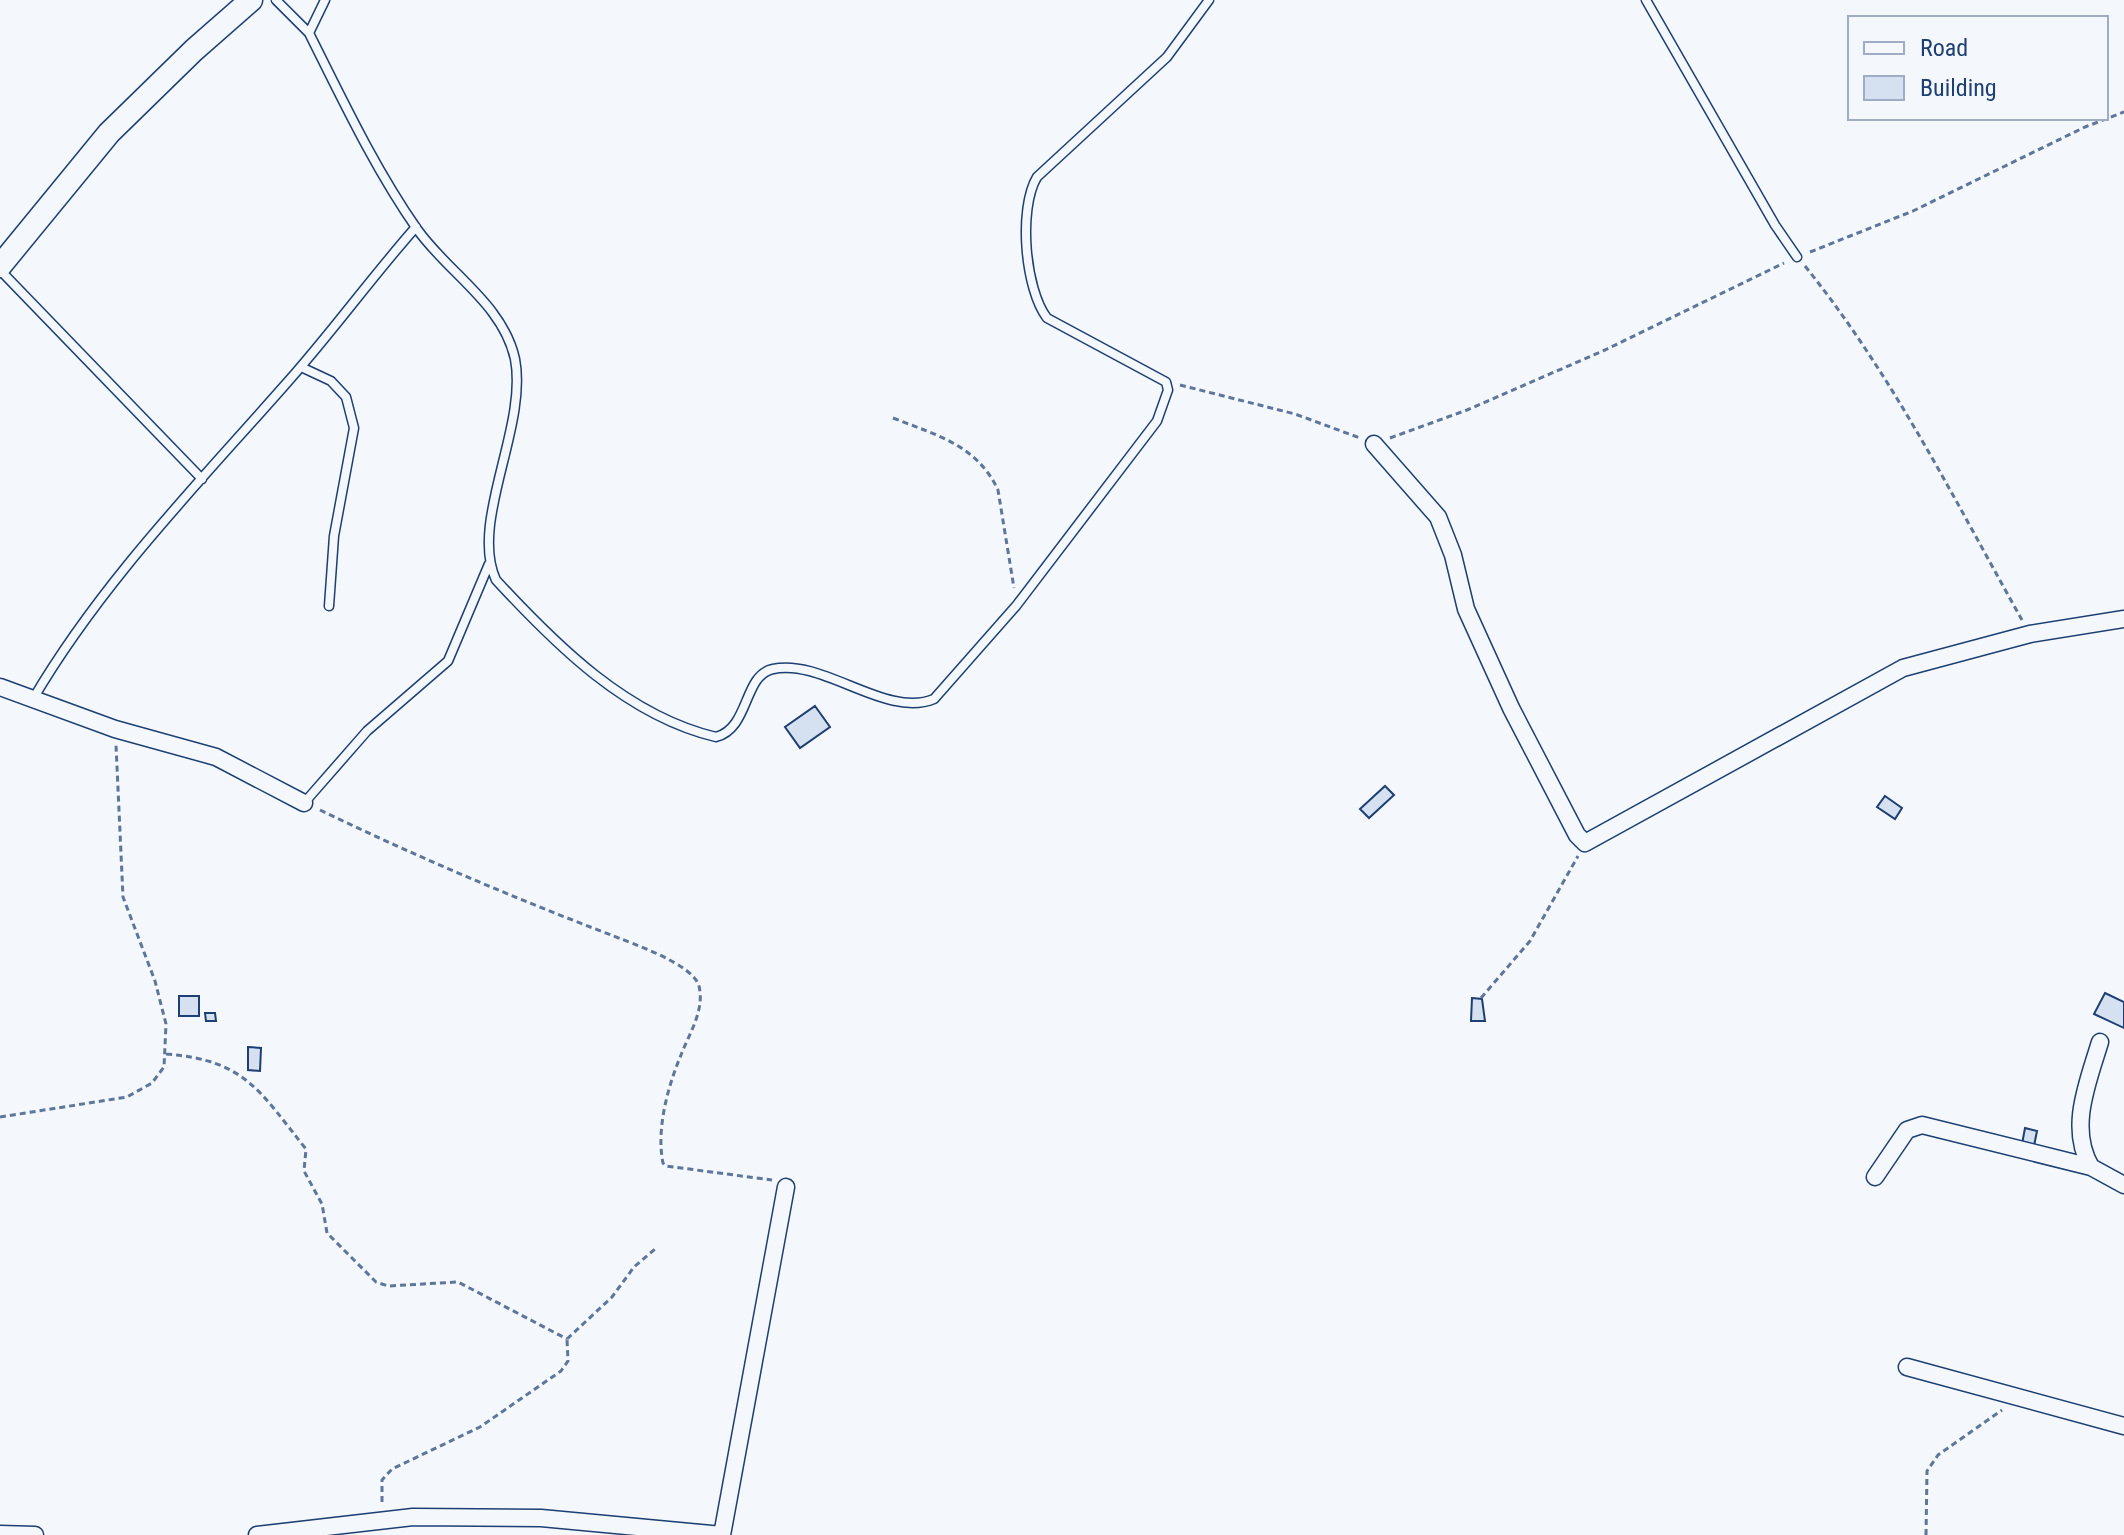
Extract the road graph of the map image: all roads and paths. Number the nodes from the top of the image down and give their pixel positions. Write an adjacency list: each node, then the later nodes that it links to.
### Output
1 (251, 0): 10 (street)
2 (276, 0): 6 (lane)
3 (325, 0): 6 (lane)
4 (1209, 0): 12 (lane)
5 (1646, 0): 9 (lane)
6 (309, 33): 8 (lane)
7 (2103, 120): 9 (path)
8 (416, 227): 11 (lane); 16 (lane)
9 (1797, 257): 14 (path); 20 (path)
10 (0, 268): 15 (lane)
11 (301, 367): 15 (lane); 17 (lane)
12 (1166, 382): 14 (path); 18 (lane)
13 (893, 418): 18 (path)
14 (1374, 444): 25 (street)
15 (202, 479): 22 (lane)
16 (489, 564): 18 (lane); 24 (lane)
17 (329, 606)
18 (1016, 606)
19 (2124, 619): 20 (street)
20 (2030, 634): 25 (street)
21 (0, 687): 22 (street)
22 (33, 699): 23 (street)
23 (115, 729): 24 (street); 28 (path)
24 (304, 803): 33 (path)
25 (1585, 843): 26 (path)
26 (1481, 998)
27 (2100, 1042): 30 (street)
28 (166, 1054): 29 (path); 35 (path)
29 (0, 1117)
30 (2091, 1167): 31 (street); 32 (street)
31 (1875, 1177)
32 (2124, 1185)
33 (786, 1187): 39 (street)
34 (655, 1249): 35 (path)
35 (567, 1339): 39 (path)
36 (1907, 1367): 37 (street)
37 (2019, 1399): 38 (street); 43 (path)
38 (2124, 1426)
39 (384, 1518): 42 (street)
40 (0, 1534): 41 (street)
41 (35, 1535)
42 (257, 1535)
43 (1926, 1535)

